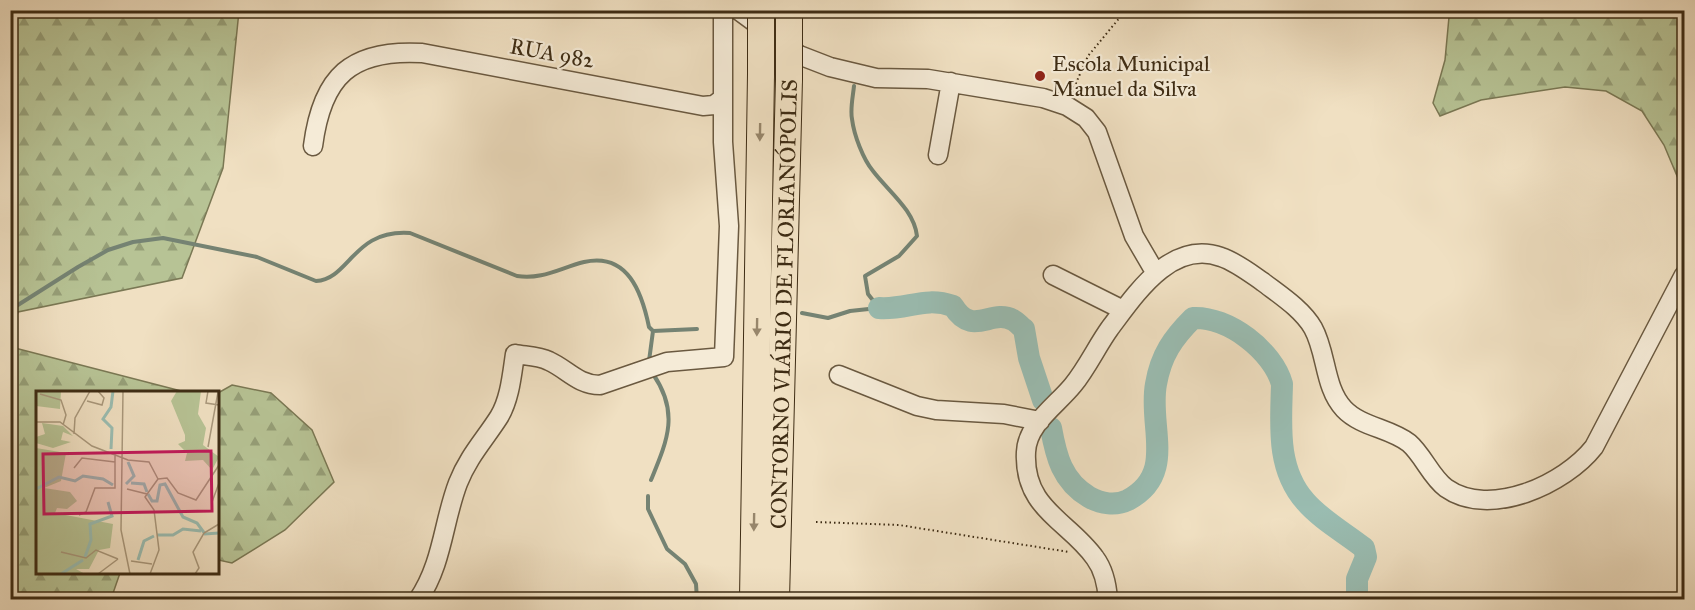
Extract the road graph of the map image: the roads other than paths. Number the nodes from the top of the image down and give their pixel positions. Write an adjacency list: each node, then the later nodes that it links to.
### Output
1 (723, 10): 6 (street)
2 (738, 10): 5 (street)
3 (760, 10): 16 (highway, CONTORNO VIÁRIO DE FLORIANÓPOLIS, one-way to 16, bridge)
4 (789, 10): 17 (highway, CONTORNO VIÁRIO DE FLORIANÓPOLIS, bridge)
5 (951, 82): 8 (street); 9 (street)
6 (722, 99): 7 (street, RUA 982); 15 (street)
7 (314, 146)
8 (938, 155)
9 (1155, 272): 11 (street); 12 (street)
10 (1053, 275): 12 (street)
11 (1684, 275)
12 (1123, 310): 14 (street)
13 (838, 375): 14 (street)
14 (1040, 421): 18 (street)
15 (418, 600)
16 (753, 600)
17 (776, 600)
18 (1108, 600)

